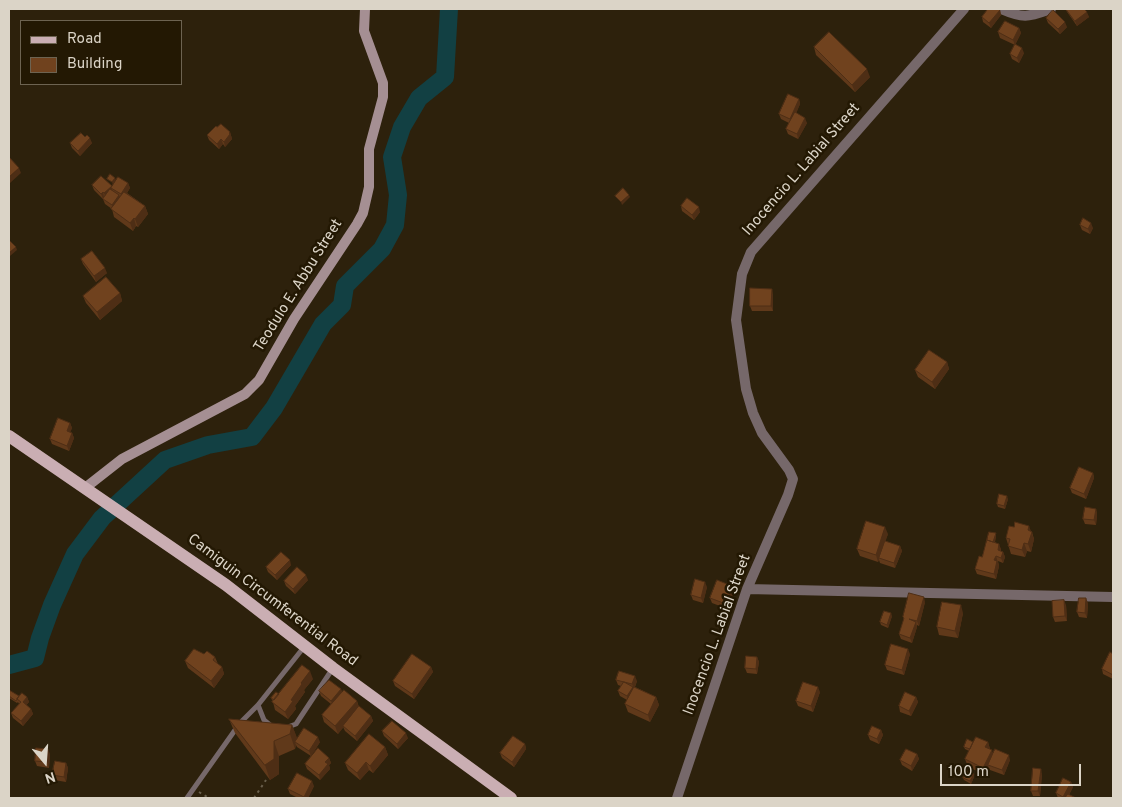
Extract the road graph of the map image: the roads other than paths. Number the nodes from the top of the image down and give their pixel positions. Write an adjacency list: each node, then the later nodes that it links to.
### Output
1 (364, 9): 6 (street, Teodulo E. Abbu Street)
2 (964, 9): 7 (street, Inocencio L. Labial Street)
3 (1001, 9): 4 (street)
4 (1051, 9)
5 (9, 436): 6 (main road, Camiguin Circumferential Road)
6 (85, 488): 9 (main road, Camiguin Circumferential Road)
7 (747, 589): 8 (street); 14 (street, Inocencio L. Labial Street)
8 (1113, 597)
9 (305, 647): 10 (main road, Camiguin Circumferential Road); 11 (lane)
10 (333, 668): 11 (lane); 13 (main road, Camiguin Circumferential Road)
11 (258, 704): 12 (lane)
12 (187, 798)
13 (511, 798)
14 (677, 798)

